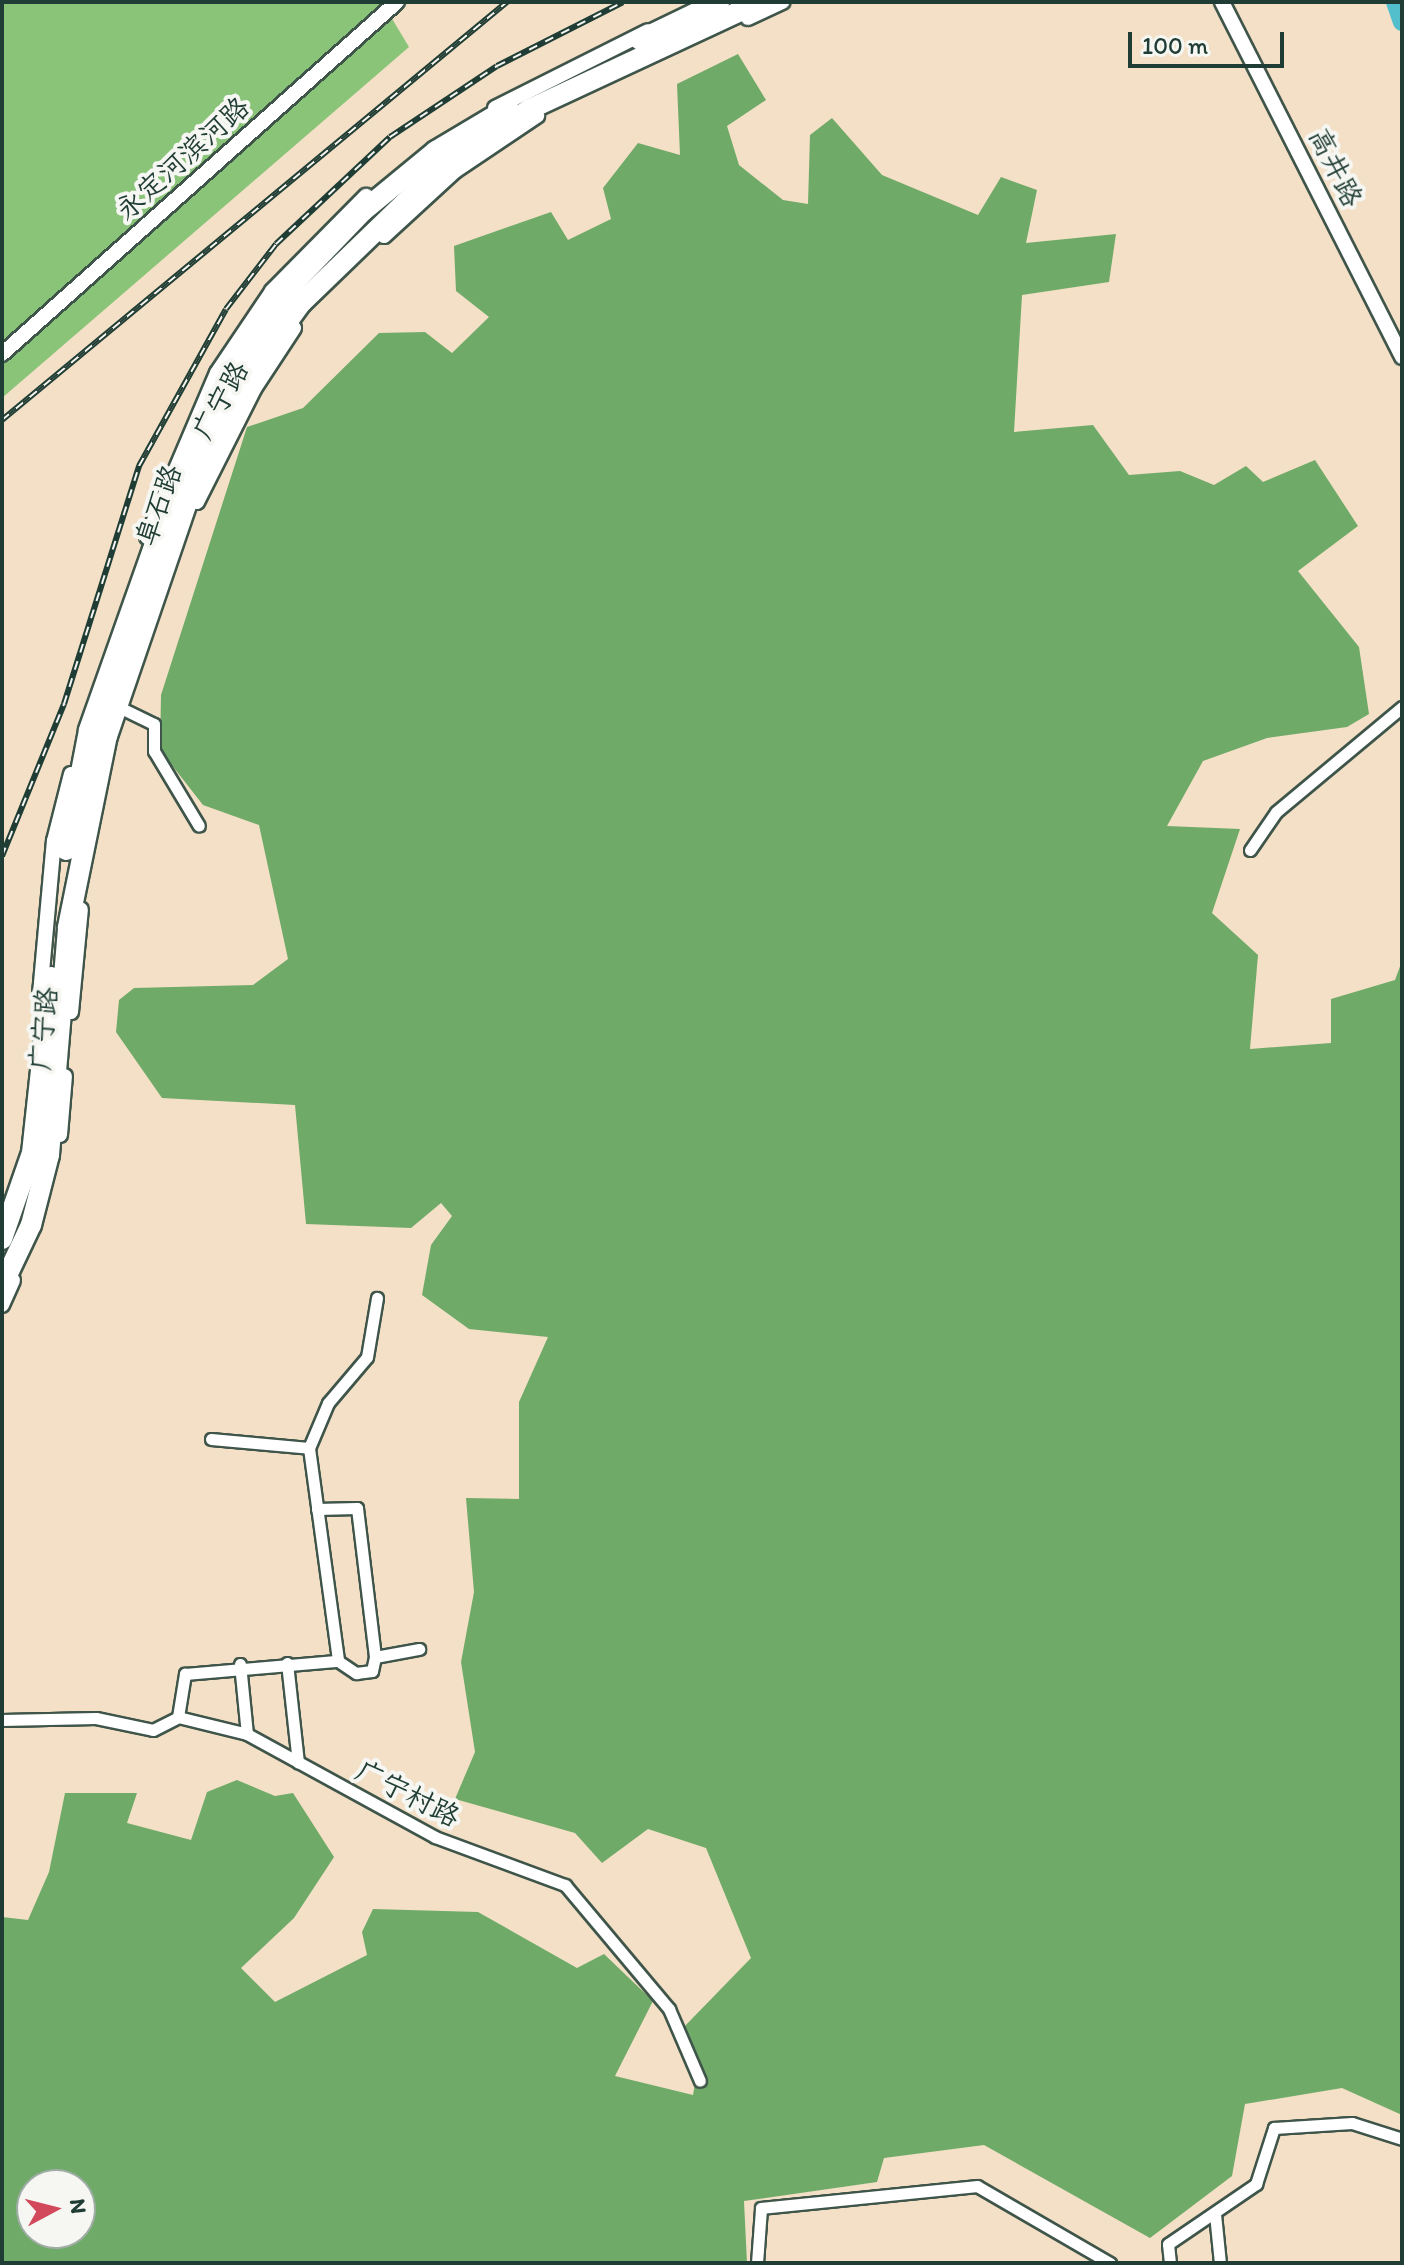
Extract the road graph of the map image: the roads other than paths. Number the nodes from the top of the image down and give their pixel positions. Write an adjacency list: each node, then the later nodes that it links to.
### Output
1 (397, 2): 6 (street, 永定河滨河路)
2 (714, 2): 12 (street, 广宁路); 13 (highway, 阜石路)
3 (759, 2): 14 (highway, 阜石路)
4 (782, 2): 9 (street, 广宁路)
5 (1222, 2): 7 (street, 高井路)
6 (2, 354)
7 (1402, 357)
8 (1402, 707): 11 (street)
9 (125, 710): 10 (street); 16 (street, 广宁路)
10 (199, 826)
11 (1250, 850)
12 (2, 1212)
13 (2, 1239)
14 (2, 1286)
15 (377, 1298): 18 (street)
16 (2, 1305)
17 (211, 1439): 18 (street)
18 (309, 1448): 19 (street)
19 (317, 1509): 21 (street); 22 (street)
20 (419, 1649): 21 (street)
21 (375, 1657): 22 (street)
22 (338, 1661): 23 (street)
23 (287, 1663): 24 (street); 28 (street)
24 (240, 1664): 25 (street); 27 (street)
25 (178, 1717): 26 (street, 广宁村路); 27 (street, 广宁村路)
26 (2, 1720)
27 (247, 1734): 28 (street, 广宁村路)
28 (298, 1762): 29 (street, 广宁村路)
29 (700, 2081)
30 (1402, 2139): 31 (street)
31 (1215, 2214): 34 (street); 35 (street)
32 (757, 2263): 33 (street)
33 (1110, 2263)
34 (1170, 2263)
35 (1220, 2263)

